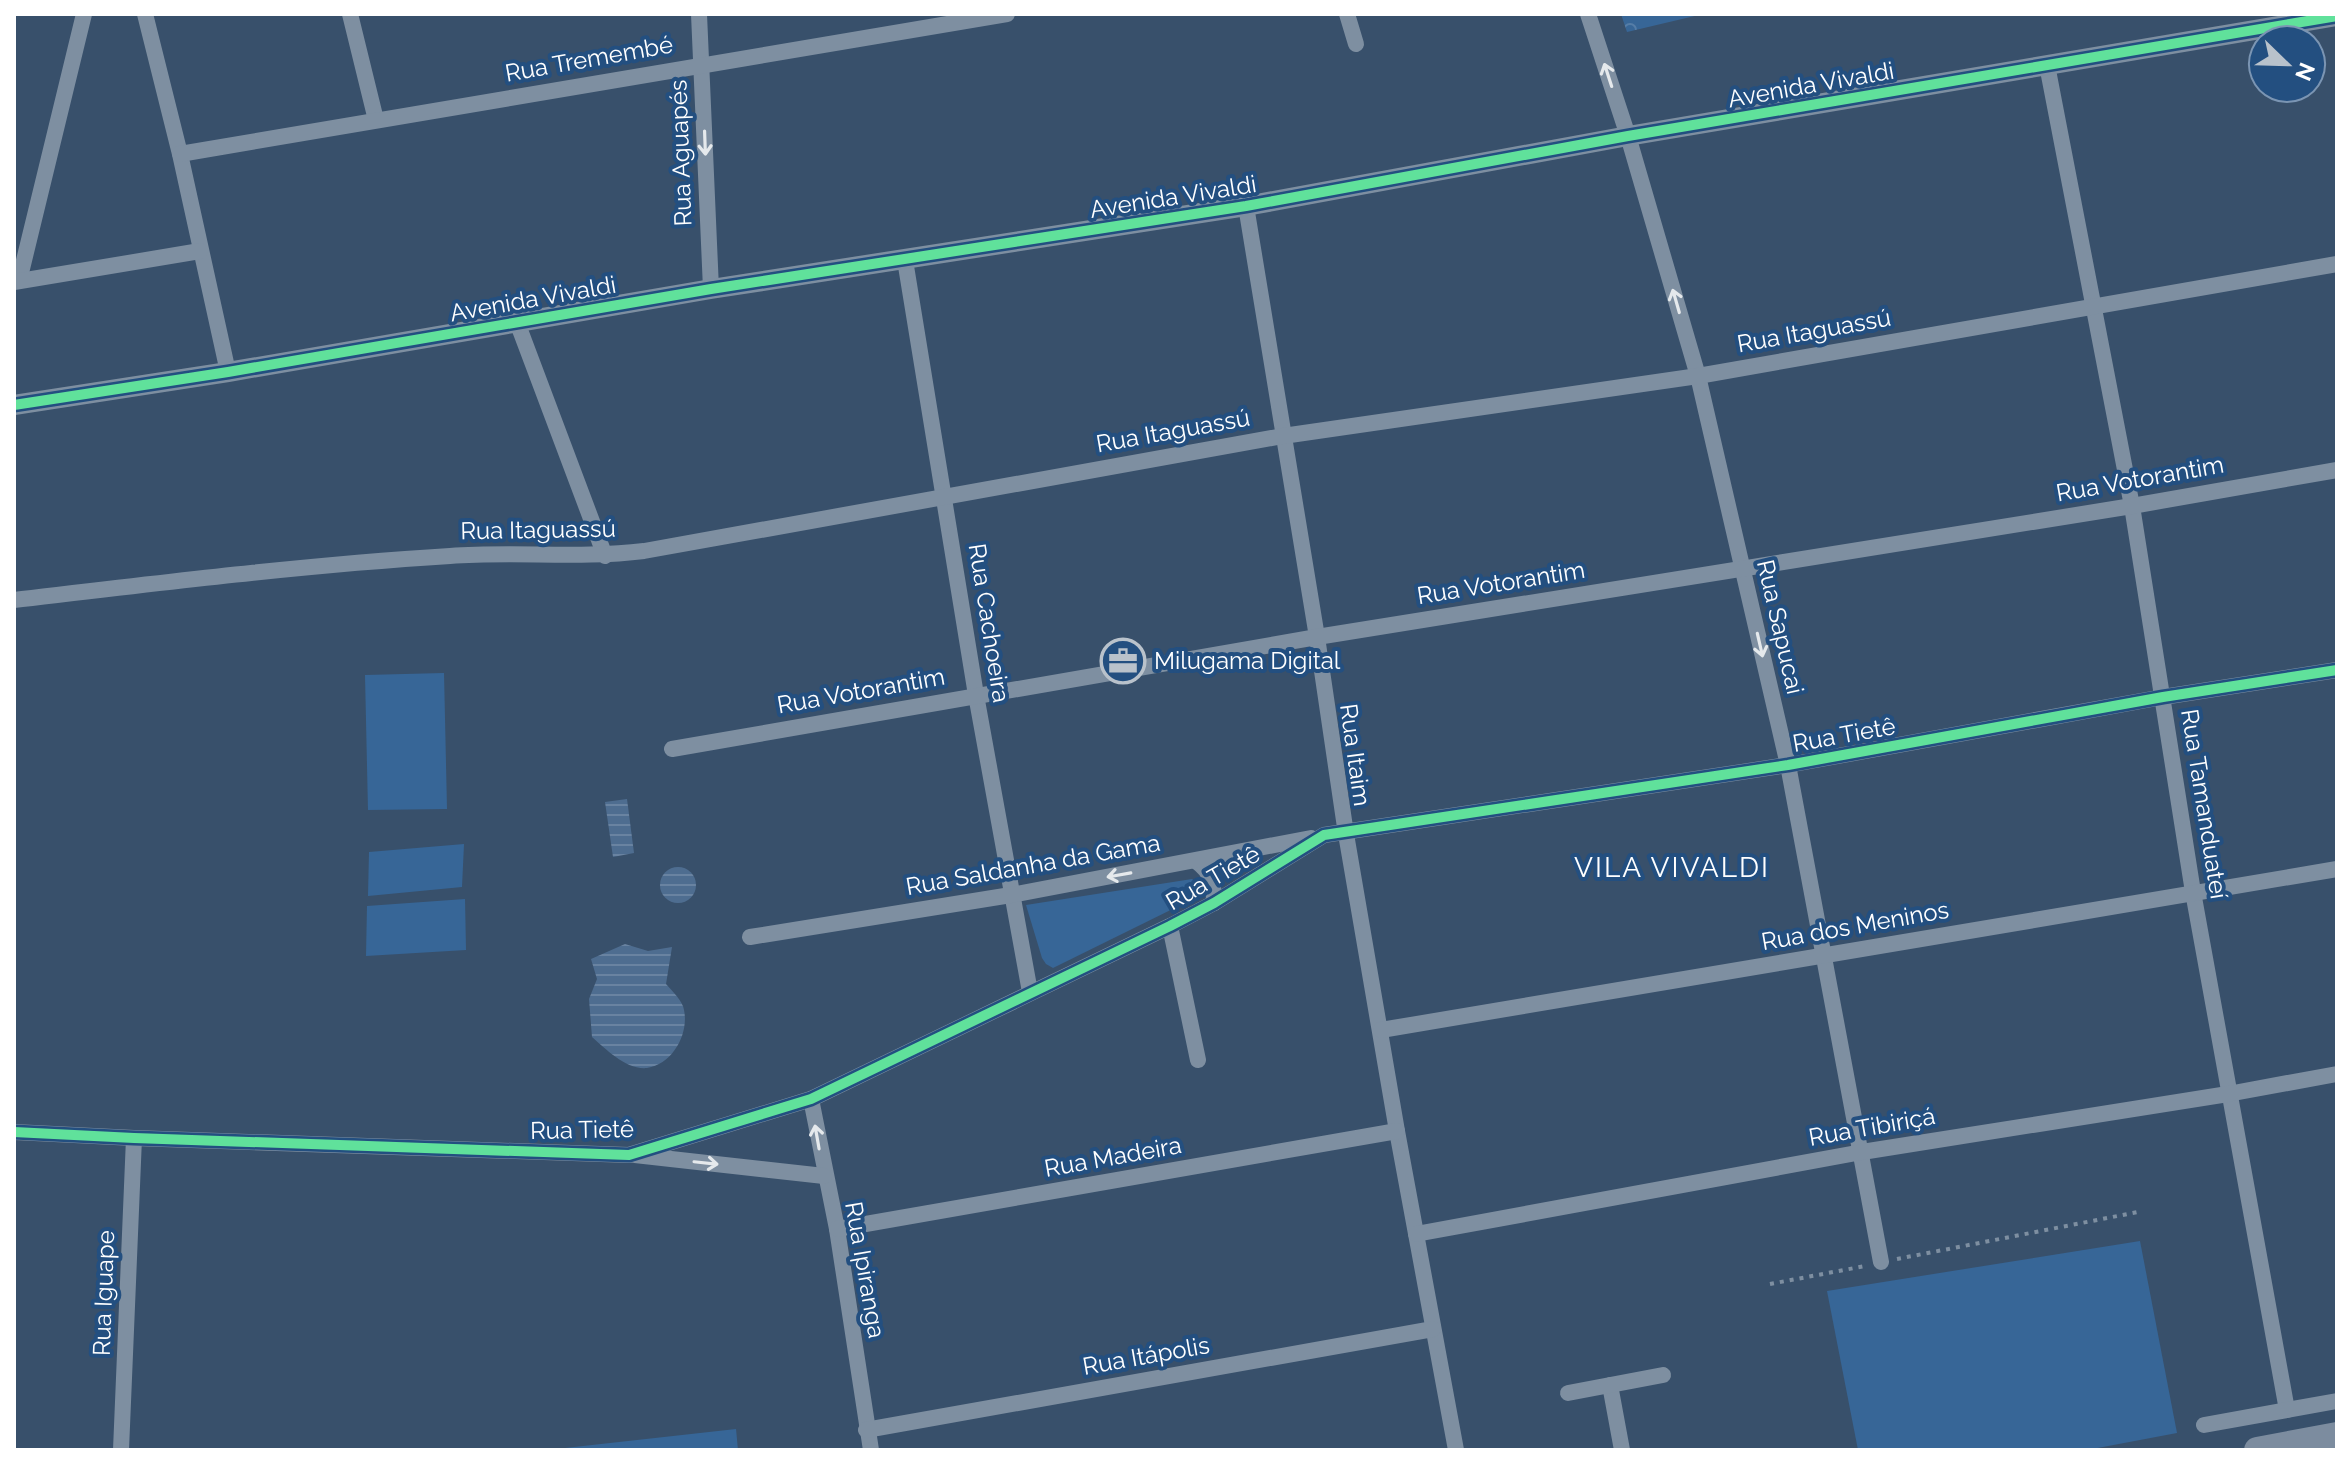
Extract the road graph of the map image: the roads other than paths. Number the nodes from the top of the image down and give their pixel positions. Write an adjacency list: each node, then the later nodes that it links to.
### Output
1 (84, 14): 19 (street)
2 (145, 14): 14 (street)
3 (350, 14): 12 (street)
4 (699, 14): 10 (street, Rua Aguapés)
5 (1007, 14): 10 (street, Rua Tremembé)
6 (1347, 14): 9 (street)
7 (1588, 14): 13 (street, Rua Sapucai, one-way to 7)
8 (2337, 16): 11 (street, Avenida Vivaldi)
9 (1356, 44)
10 (702, 65): 12 (street, Rua Tremembé); 20 (street, Rua Aguapés, one-way to 20)
11 (2047, 65): 13 (street, Avenida Vivaldi); 21 (street, Rua Tamanduateí)
12 (376, 120): 14 (street, Rua Tremembé)
13 (1628, 136): 15 (street, Avenida Vivaldi); 24 (street, Rua Sapucai, one-way to 13)
14 (180, 154): 16 (street)
15 (1246, 206): 17 (street, Avenida Vivaldi); 26 (street, Rua Itaim)
16 (200, 251): 19 (street); 23 (street)
17 (905, 260): 20 (street, Avenida Vivaldi); 28 (street, Rua Cachoeira)
18 (2337, 264): 21 (street, Rua Itaguassú)
19 (17, 282)
20 (711, 289): 22 (street, Avenida Vivaldi)
21 (2095, 306): 24 (street, Rua Itaguassú); 29 (street, Rua Tamanduateí)
22 (517, 322): 23 (street, Avenida Vivaldi); 30 (street)
23 (228, 372): 25 (street, Avenida Vivaldi)
24 (1698, 376): 26 (street, Rua Itaguassú); 31 (street, Rua Sapucai)
25 (14, 405)
26 (1283, 436): 28 (street, Rua Itaguassú); 33 (street, Rua Itaim)
27 (2337, 470): 29 (street, Rua Votorantim)
28 (944, 495): 30 (street, Rua Itaguassú); 35 (street, Rua Cachoeira)
29 (2132, 506): 31 (street, Rua Votorantim); 36 (street, Rua Tamanduateí)
30 (605, 556): 32 (street, Rua Itaguassú)
31 (1742, 569): 33 (street, Rua Votorantim); 38 (street, Rua Sapucai, one-way to 38)
32 (14, 600)
33 (1317, 637): 35 (street, Rua Votorantim); 39 (street, Rua Itaim)
34 (2337, 670): 36 (street, Rua Tietê)
35 (976, 695): 37 (street, Rua Votorantim); 44 (street, Rua Cachoeira)
36 (2163, 697): 38 (street, Rua Tietê); 43 (street, Rua Tamanduateí)
37 (672, 749)
38 (1788, 765): 39 (street, Rua Tietê); 48 (street, Rua Sapucai)
39 (1346, 834): 40 (street, Rua Tietê); 50 (street, Rua Itaim)
40 (1324, 835): 41 (street, Rua Saldanha da Gama); 45 (street, Rua Tietê)
41 (1196, 861): 44 (street, Rua Saldanha da Gama, one-way to 44); 45 (street)
42 (2337, 869): 43 (street, Rua dos Meninos)
43 (2193, 892): 48 (street, Rua dos Meninos); 53 (street, Rua Tamanduateí)
44 (1011, 895): 47 (street, Rua Saldanha da Gama); 49 (street, Rua Cachoeira)
45 (1214, 903): 46 (street, Rua Tietê)
46 (1170, 926): 49 (street, Rua Tietê); 51 (street)
47 (750, 937)
48 (1824, 956): 50 (street, Rua dos Meninos); 58 (street, Rua Sapucai)
49 (1030, 992): 54 (street, Rua Tietê)
50 (1381, 1030): 55 (street, Rua Itaim)
51 (1198, 1060)
52 (2337, 1074): 53 (street, Rua Tibiriçá)
53 (2228, 1094): 58 (street, Rua Tibiriçá); 69 (street, Rua Tamanduateí)
54 (811, 1099): 59 (street, Rua Tietê); 60 (street, Rua Ipiranga, one-way to 54)
55 (1397, 1131): 61 (street, Rua Madeira); 62 (street, Rua Itaim)
56 (14, 1132): 57 (street, Rua Tietê)
57 (134, 1138): 59 (street, Rua Tietê); 73 (street, Rua Iguape)
58 (1862, 1152): 62 (street, Rua Tibiriçá); 63 (street, Rua Sapucai)
59 (629, 1155): 60 (street, one-way to 60)
60 (824, 1176): 61 (street, Rua Ipiranga)
61 (837, 1229): 71 (street, Rua Ipiranga)
62 (1416, 1234): 64 (street, Rua Itaim)
63 (1881, 1262)
64 (1433, 1329): 71 (street, Rua Itápolis); 75 (street, Rua Itaim)
65 (1663, 1375): 66 (street)
66 (1610, 1385): 67 (street); 76 (street)
67 (1568, 1393)
68 (2337, 1401): 69 (street)
69 (2287, 1410): 70 (street)
70 (2204, 1425)
71 (866, 1430): 74 (street, Rua Ipiranga)
72 (2337, 1435): 77 (main road)
73 (121, 1450)
74 (871, 1450)
75 (1456, 1450)
76 (1622, 1450)
77 (2257, 1450)

